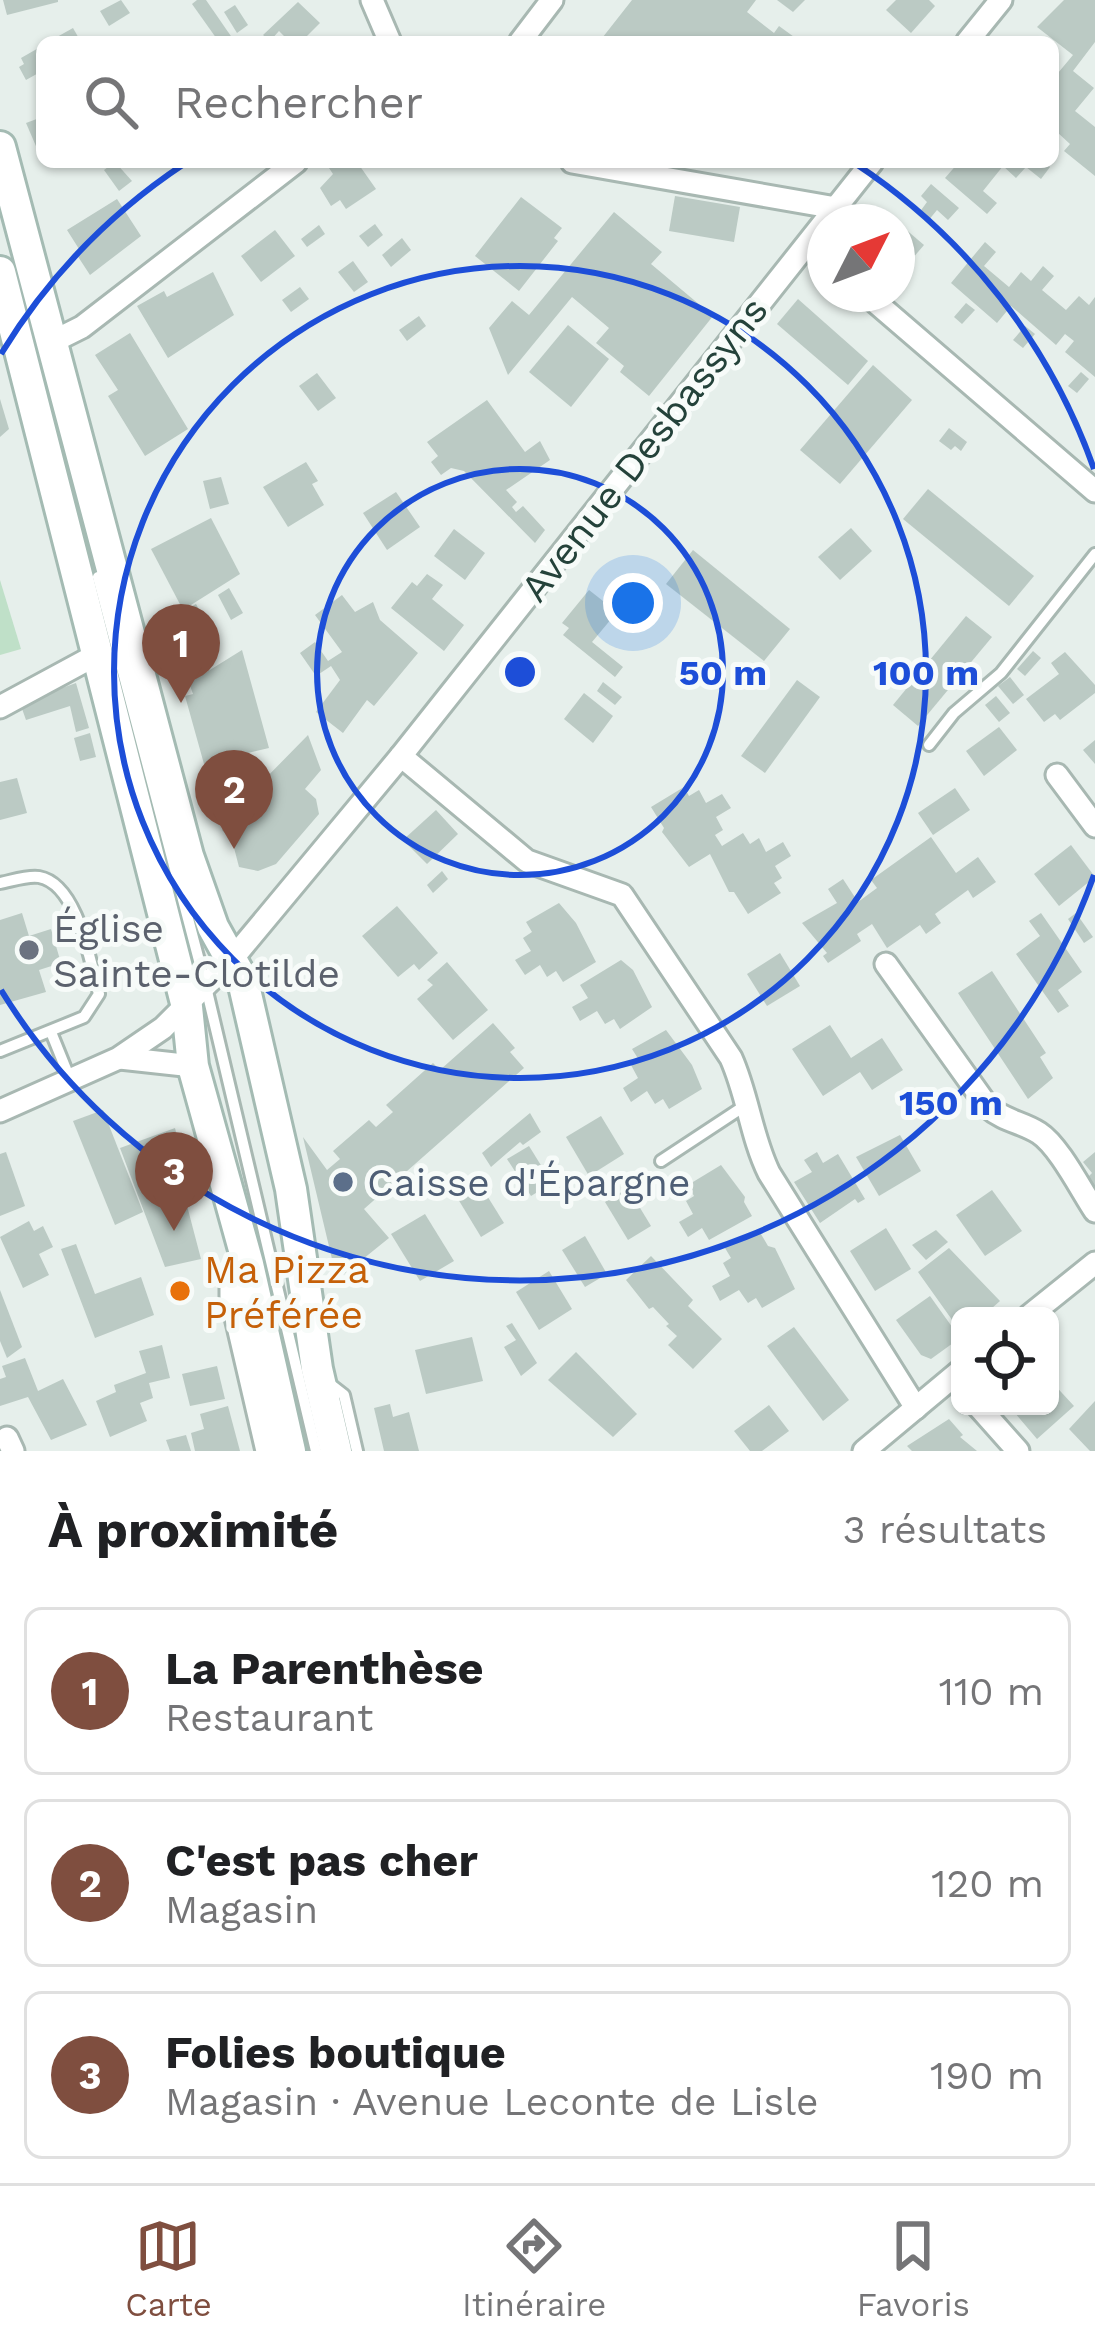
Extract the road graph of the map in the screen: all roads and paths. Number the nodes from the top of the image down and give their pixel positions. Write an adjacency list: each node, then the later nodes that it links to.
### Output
1 (372, 0): 4 (street)
2 (551, 0): 5 (street)
3 (1001, 0): 6 (street)
4 (387, 36)
5 (524, 36)
6 (973, 36)
7 (0, 147): 18 (main road)
8 (288, 168): 18 (street)
9 (606, 168): 12 (street)
10 (867, 168): 13 (street, Avenue Desbassyns)
11 (0, 202): 16 (lane)
12 (813, 204)
13 (839, 204)
14 (807, 262): 25 (street, Avenue Desbassyns)
15 (0, 272): 22 (main road)
16 (24, 295)
17 (887, 312): 19 (street)
18 (54, 341): 29 (main road)
19 (1095, 490)
20 (1095, 554): 24 (lane)
21 (97, 572): 31 (lane)
22 (98, 654): 23 (street); 31 (main road)
23 (0, 707)
24 (929, 745)
25 (401, 756): 29 (street, Avenue Desbassyns); 37 (street)
26 (1057, 775): 27 (street)
27 (1095, 826)
28 (0, 883): 32 (lane)
29 (233, 958): 31 (street, Avenue Desbassyns); 44 (main road)
30 (886, 964): 40 (street)
31 (196, 997): 34 (street, Avenue Desbassyns); 35 (main road); 50 (lane)
32 (51, 1032): 33 (lane); 36 (lane)
33 (0, 1051)
34 (119, 1058): 35 (street); 36 (street, Avenue Desbassyns)
35 (193, 1066): 42 (main road)
36 (72, 1082): 38 (street, Avenue Desbassyns)
37 (746, 1105): 39 (lane); 46 (street)
38 (0, 1111)
39 (662, 1161)
40 (1095, 1210)
41 (1095, 1263): 43 (street)
42 (248, 1264): 48 (street); 49 (main road)
43 (1040, 1307)
44 (319, 1378): 51 (main road); 52 (lane)
45 (951, 1382): 46 (street)
46 (916, 1408): 53 (street)
47 (985, 1415): 54 (street)
48 (267, 1451)
49 (290, 1451)
50 (316, 1451)
51 (337, 1451)
52 (357, 1451)
53 (864, 1451)
54 (1018, 1451)

